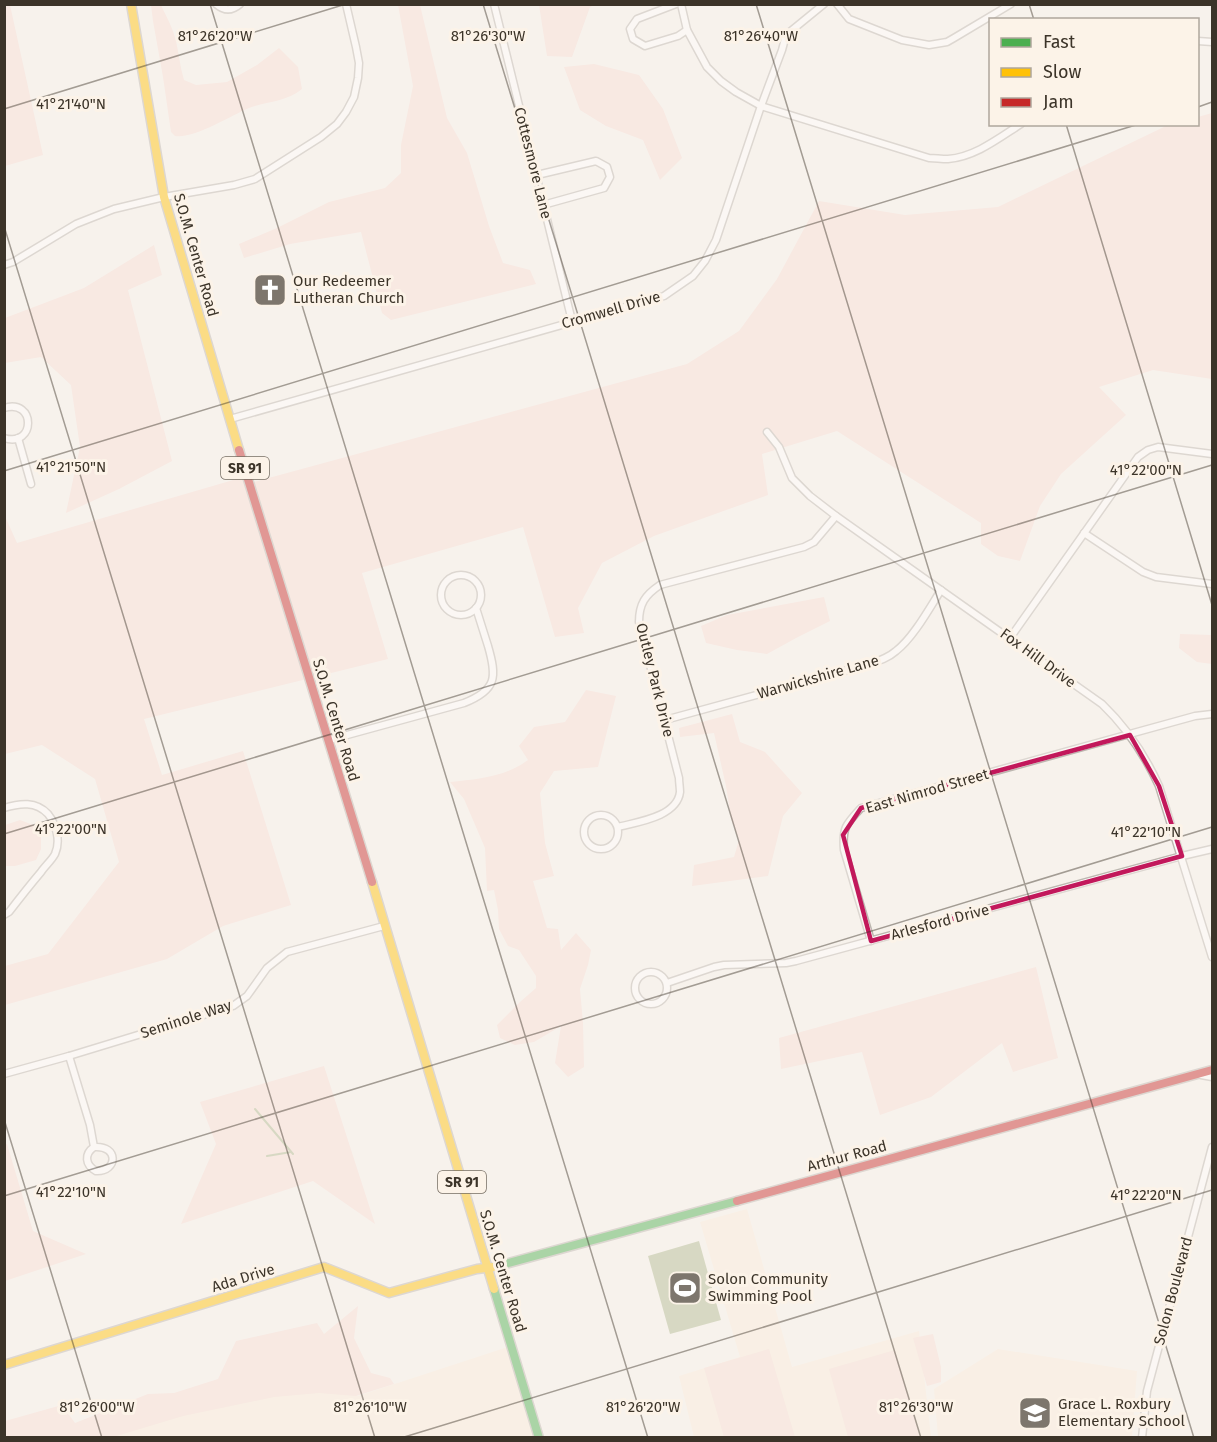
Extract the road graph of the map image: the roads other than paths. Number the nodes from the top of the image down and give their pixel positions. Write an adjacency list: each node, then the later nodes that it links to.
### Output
1 (131, 4): 15 (main road, S.O.M. Center Road / SR 91)
2 (216, 4): 3 (street)
3 (240, 4)
4 (346, 4): 15 (street)
5 (494, 4): 14 (street, Cottesmore Lane)
6 (676, 4): 11 (street)
7 (681, 4): 11 (street)
8 (824, 4): 12 (street, Cromwell Drive)
9 (837, 4): 10 (street)
10 (1011, 4)
11 (687, 30): 12 (street)
12 (761, 106): 13 (street); 18 (street, Cromwell Drive)
13 (1018, 126)
14 (537, 175): 16 (street, Cottesmore Lane); 16 (street)
15 (164, 197): 17 (street); 20 (main road, S.O.M. Center Road / SR 91)
16 (543, 205): 18 (street, Cottesmore Lane)
17 (4, 265)
18 (572, 321): 20 (street, Cromwell Drive)
19 (4, 408): 23 (street)
20 (230, 419): 35 (main road, S.O.M. Center Road / SR 91)
21 (767, 432): 26 (street, Fox Hill Drive)
22 (4, 438): 23 (street)
23 (18, 438): 25 (street)
24 (1212, 454): 27 (street)
25 (31, 484)
26 (836, 516): 29 (street, Fox Hill Drive); 33 (street, Outley Park Drive)
27 (1084, 533): 28 (street); 31 (street)
28 (1212, 584)
29 (941, 590): 31 (street, Fox Hill Drive); 33 (street, Warwickshire Lane)
30 (477, 608): 30 (street); 35 (street)
31 (1010, 638): 34 (street, Fox Hill Drive)
32 (1212, 714): 34 (street, East Nimrod Street)
33 (664, 720): 37 (street, Outley Park Drive)
34 (1130, 735): 39 (street, Fox Hill Drive); 42 (street, East Nimrod Street)
35 (328, 740): 41 (main road, S.O.M. Center Road / SR 91)
36 (4, 808): 40 (street)
37 (618, 827): 37 (street)
38 (1212, 849): 39 (street, Arlesford Drive)
39 (1182, 856): 42 (street, Arlesford Drive); 43 (street, Fox Hill Drive)
40 (4, 915)
41 (384, 926): 45 (street, Seminole Way); 52 (main road, S.O.M. Center Road / SR 91)
42 (871, 941): 44 (street, Arlesford Drive)
43 (1212, 957)
44 (667, 983): 44 (street)
45 (69, 1056): 47 (street, Seminole Way); 50 (street)
46 (1212, 1070): 48 (main road, Arthur Road)
47 (4, 1074)
48 (1194, 1074): 49 (street); 52 (main road, Arthur Road)
49 (1212, 1077)
50 (94, 1147): 50 (street)
51 (1212, 1147): 55 (street, Solon Boulevard)
52 (488, 1269): 53 (main road, Ada Drive); 54 (main road, S.O.M. Center Road / SR 91)
53 (4, 1365)
54 (539, 1437)
55 (1142, 1437)

